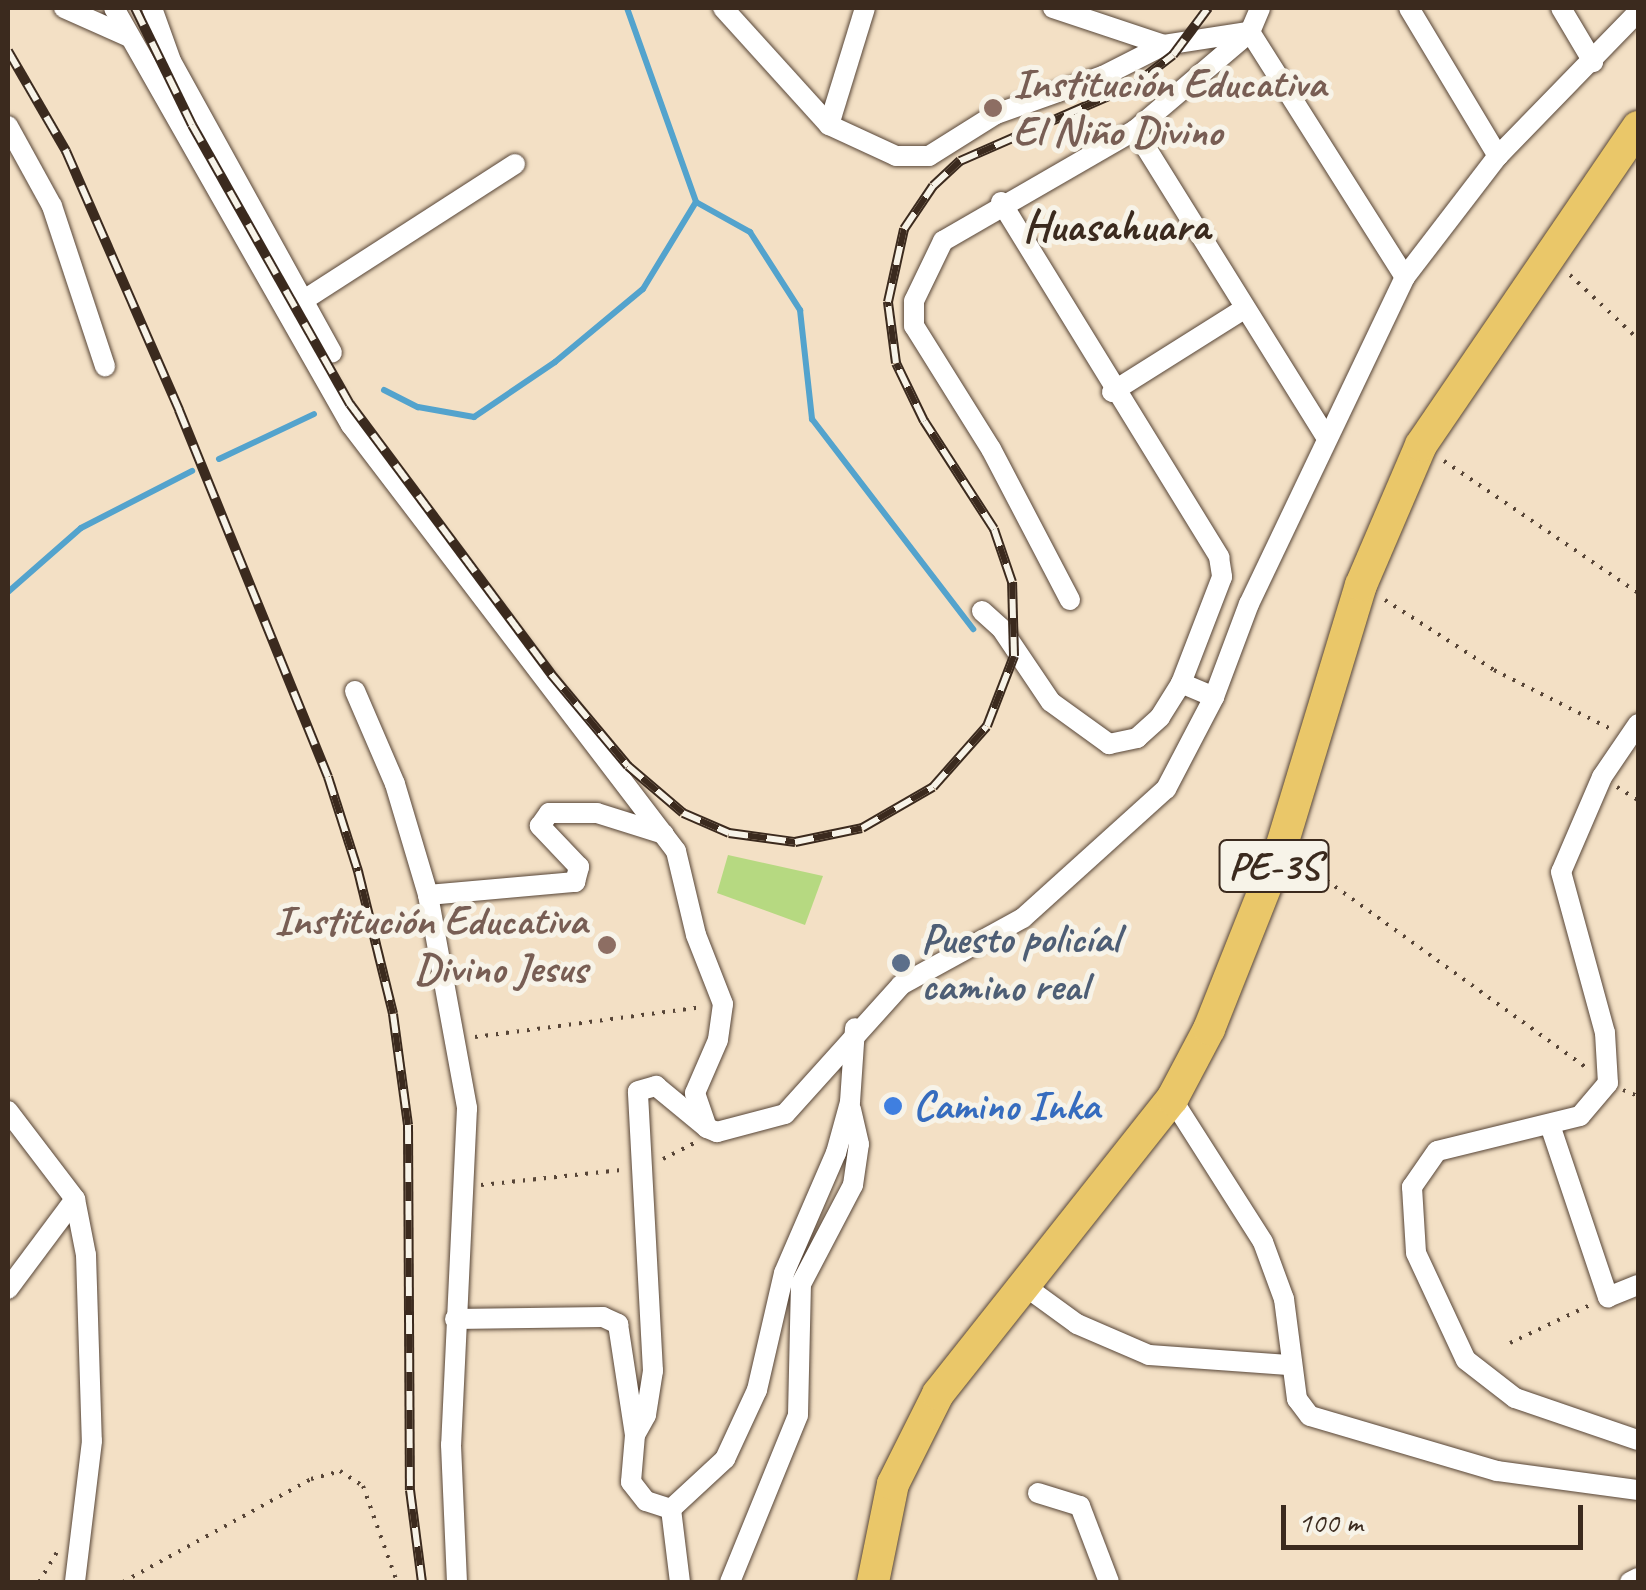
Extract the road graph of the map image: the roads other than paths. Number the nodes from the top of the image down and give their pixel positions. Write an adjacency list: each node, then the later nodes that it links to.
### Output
1 (64, 8): 12 (street)
2 (114, 8): 12 (street)
3 (152, 8): 23 (street)
4 (723, 8): 16 (street)
5 (865, 8): 16 (street)
6 (1053, 8): 13 (street)
7 (1260, 8): 11 (street)
8 (1409, 8): 19 (street)
9 (1561, 8): 14 (street)
10 (1638, 12): 14 (street)
11 (1250, 32): 13 (street); 18 (street); 22 (street)
12 (129, 37): 25 (street)
13 (1164, 45): 16 (street)
14 (1594, 62): 19 (street)
15 (8, 126): 27 (street)
16 (829, 126)
17 (1638, 127): 39 (highway, PE-3S)
18 (1135, 130): 21 (street); 24 (street)
19 (1498, 156): 22 (street)
20 (515, 164): 23 (street)
21 (1000, 202): 28 (street); 30 (street)
22 (1405, 276): 29 (street)
23 (307, 307): 25 (street); 26 (street)
24 (1242, 310): 28 (street); 29 (street)
25 (296, 335): 36 (street)
26 (332, 354)
27 (105, 366)
28 (1112, 392): 32 (street)
29 (1326, 438): 34 (street)
30 (1070, 600)
31 (982, 611): 32 (street)
32 (1181, 683): 34 (street)
33 (355, 691): 37 (street)
34 (1214, 697): 38 (street)
35 (1634, 731): 42 (street)
36 (666, 835): 37 (street); 43 (street)
37 (428, 896): 48 (street)
38 (856, 1028): 40 (street); 43 (street)
39 (1172, 1098): 45 (highway, PE-3S); 49 (street)
40 (850, 1102): 54 (street); 59 (street)
41 (8, 1111): 44 (street)
42 (1550, 1125): 46 (street); 51 (street)
43 (712, 1130): 50 (street)
44 (75, 1199): 47 (street); 56 (street)
45 (1022, 1284): 49 (street); 60 (highway, PE-3S)
46 (1638, 1286)
47 (8, 1290)
48 (455, 1319): 50 (street); 57 (street)
49 (1288, 1366): 52 (street)
50 (635, 1434): 54 (street)
51 (1638, 1440)
52 (1638, 1490)
53 (1038, 1493): 61 (street)
54 (670, 1508): 58 (street)
55 (1638, 1578): 62 (street)
56 (75, 1582)
57 (458, 1582)
58 (680, 1582)
59 (730, 1582)
60 (873, 1582)
61 (1109, 1582)
62 (1630, 1582)

